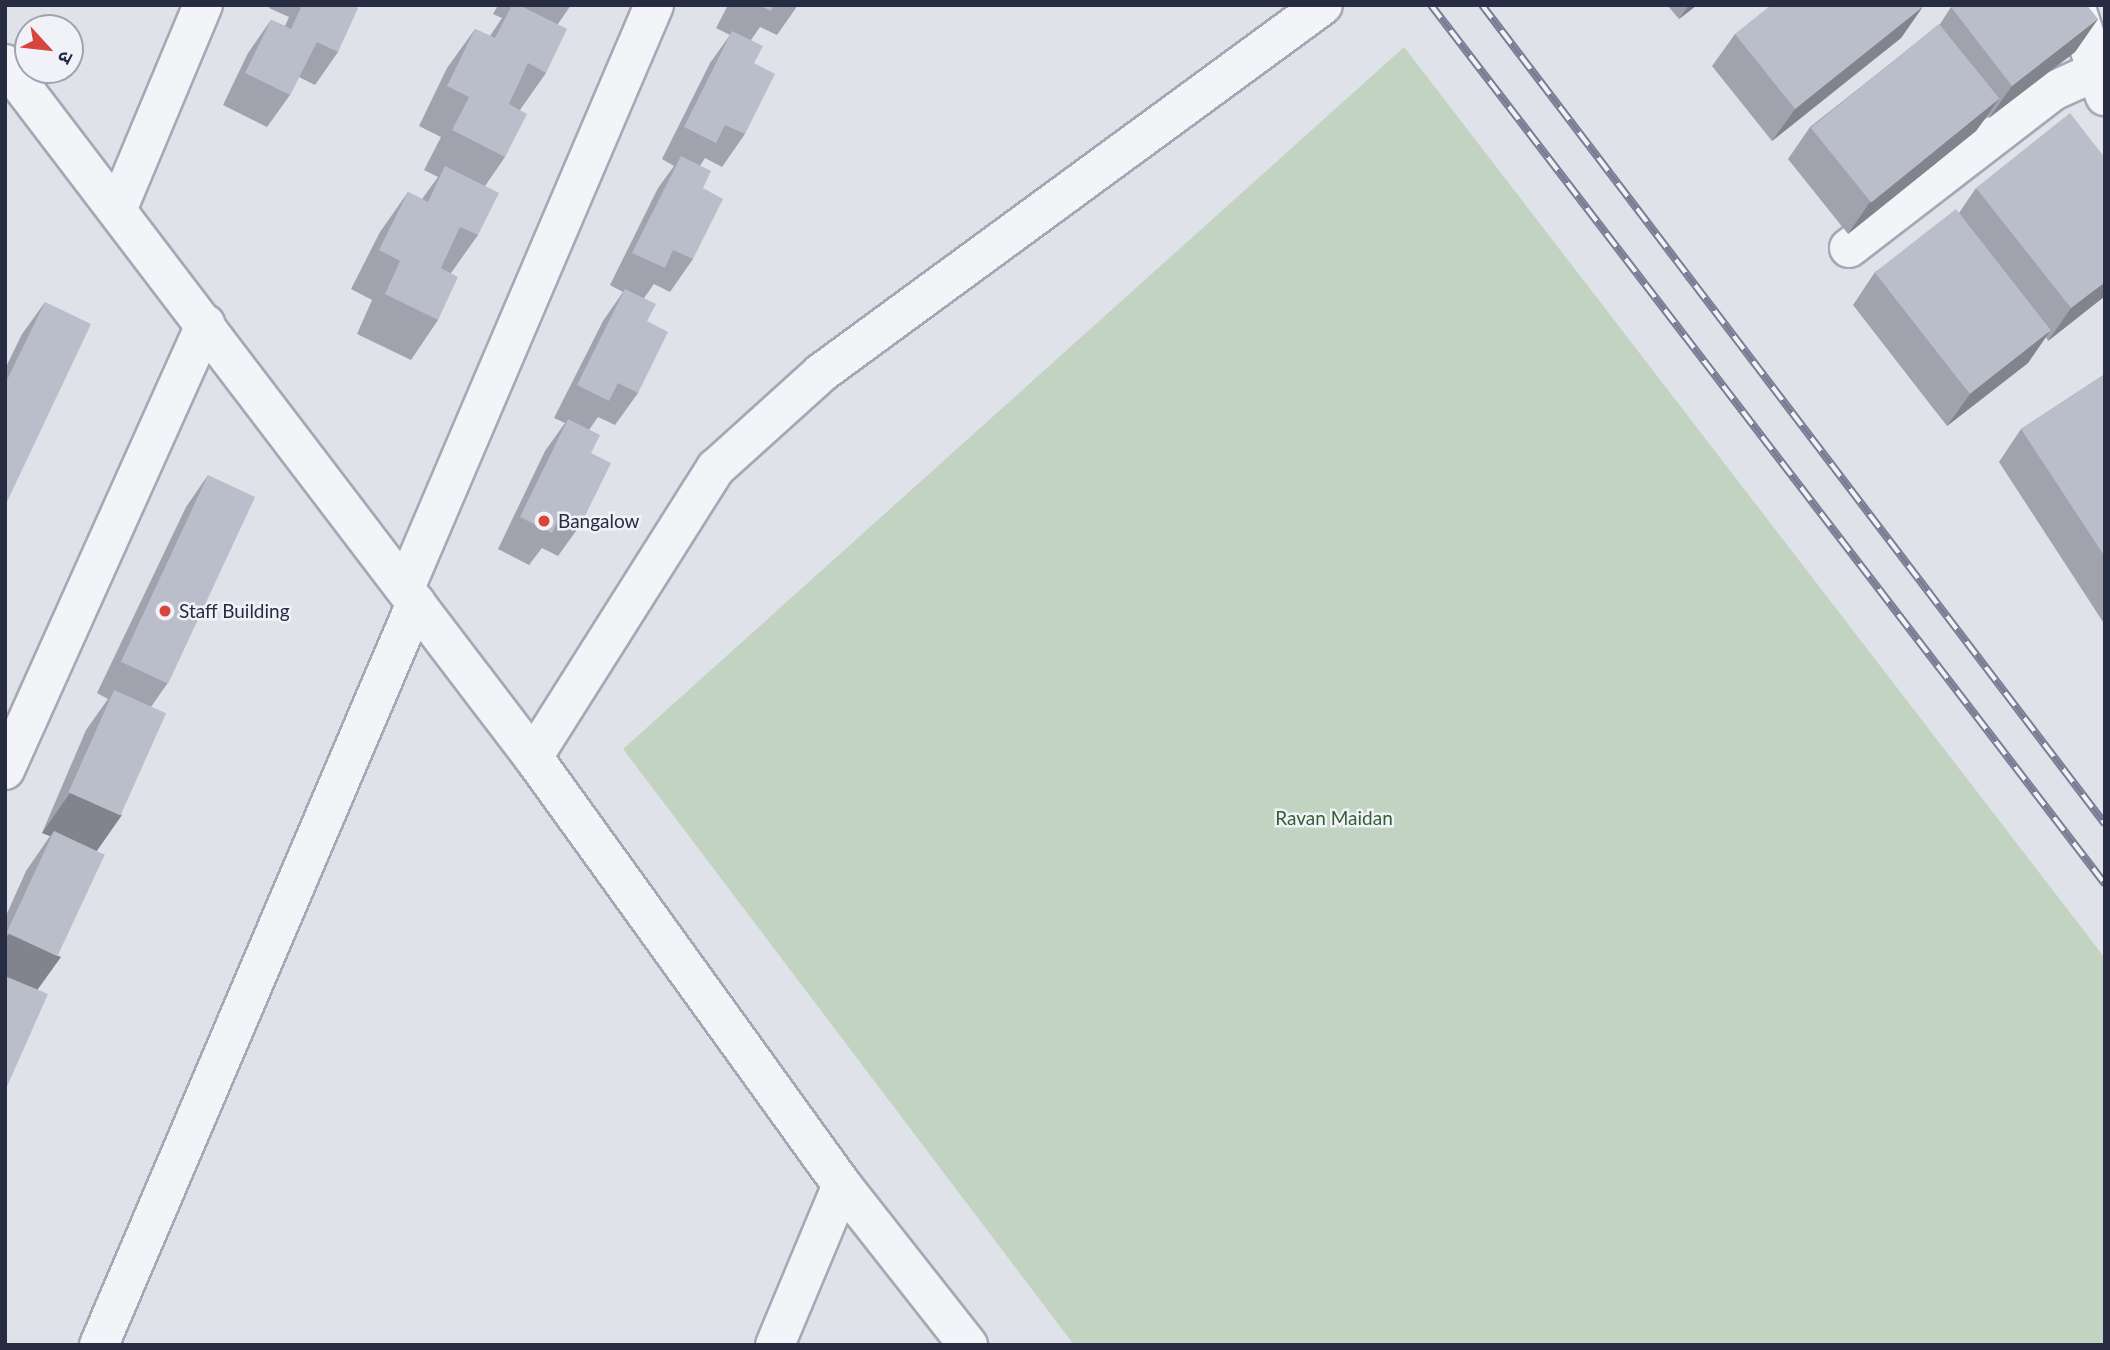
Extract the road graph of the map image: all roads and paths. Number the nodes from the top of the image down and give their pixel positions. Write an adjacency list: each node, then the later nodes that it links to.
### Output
1 (203, 5): 7 (street)
2 (654, 5): 10 (street)
3 (1323, 5): 11 (street)
4 (2075, 5): 6 (street)
5 (5, 64): 7 (street)
6 (2101, 84): 8 (street)
7 (118, 208): 9 (street)
8 (1849, 248)
9 (205, 324): 10 (street); 12 (street)
10 (410, 596): 11 (street); 14 (street)
11 (533, 757): 13 (street)
12 (5, 770)
13 (842, 1185): 15 (street); 16 (street)
14 (99, 1345)
15 (775, 1345)
16 (968, 1345)

